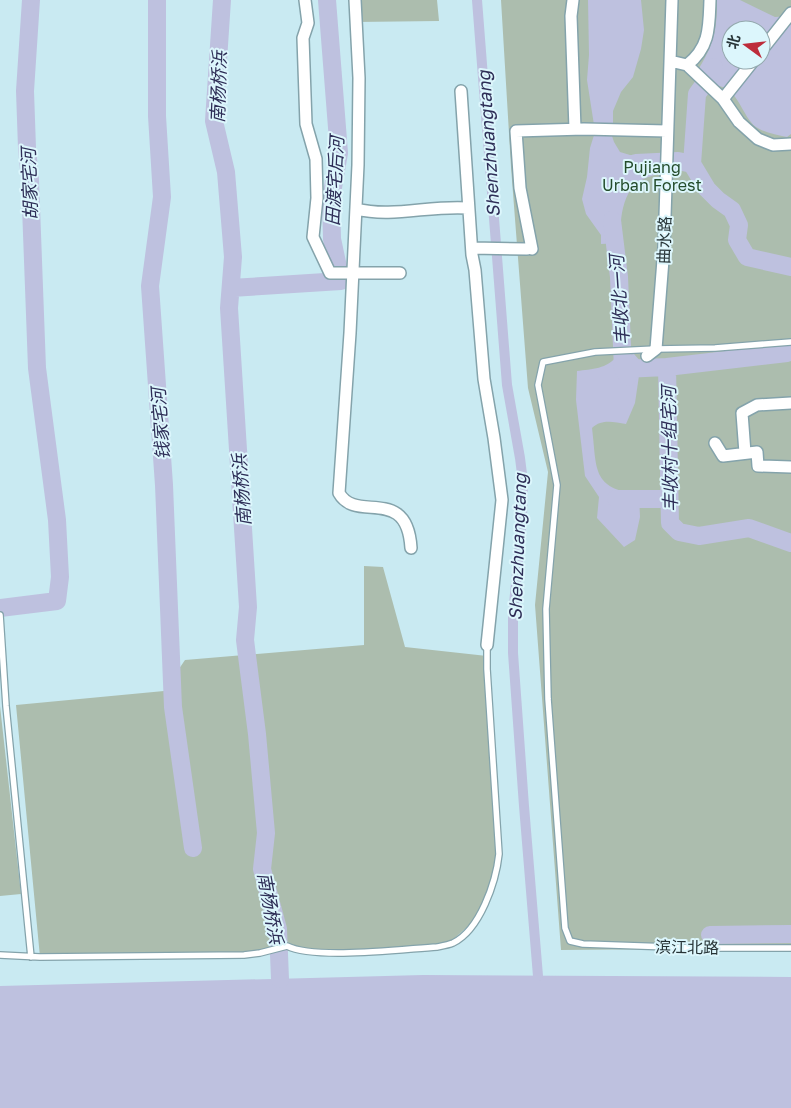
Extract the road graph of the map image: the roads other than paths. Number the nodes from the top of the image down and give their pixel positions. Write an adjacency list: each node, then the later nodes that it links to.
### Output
1 (305, 0): 19 (street)
2 (355, 0): 17 (street)
3 (573, 0): 13 (street)
4 (672, 0): 8 (street, 曲水路)
5 (710, 0): 9 (street)
6 (789, 16): 7 (street)
7 (771, 38)
8 (670, 61): 9 (street); 14 (street, 曲水路)
9 (687, 65): 12 (street)
10 (746, 70): 12 (street)
11 (461, 91): 16 (street)
12 (723, 99): 15 (street)
13 (575, 129): 14 (street); 18 (street)
14 (667, 131): 22 (street, 曲水路)
15 (791, 144)
16 (468, 208): 17 (street); 18 (street)
17 (356, 209): 19 (street)
18 (474, 248): 29 (street)
19 (350, 273): 20 (street); 27 (street)
20 (400, 273)
21 (791, 342): 22 (lane)
22 (652, 352): 30 (lane, 滨江北路)
23 (791, 403): 25 (street)
24 (714, 443): 25 (street)
25 (745, 453): 26 (street)
26 (791, 467)
27 (411, 548)
28 (0, 615): 32 (lane)
29 (487, 645): 32 (lane)
30 (791, 948)
31 (0, 955): 32 (lane)
32 (31, 957)

